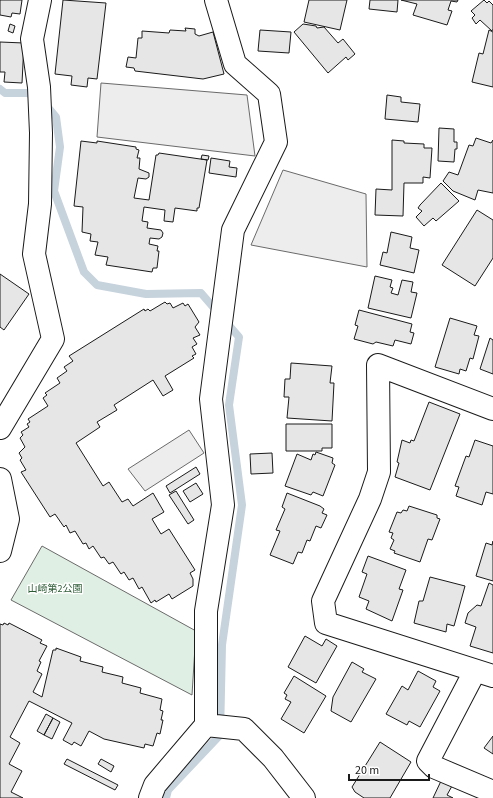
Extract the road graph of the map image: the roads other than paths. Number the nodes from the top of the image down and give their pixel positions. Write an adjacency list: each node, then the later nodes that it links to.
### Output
1 (40, 0): 4 (street)
2 (216, 0): 8 (street)
3 (493, 409): 7 (street)
4 (0, 428)
5 (0, 479): 6 (street)
6 (0, 552)
7 (484, 674): 9 (street)
8 (206, 725): 10 (street); 11 (street)
9 (493, 792)
10 (150, 798)
11 (304, 798)

